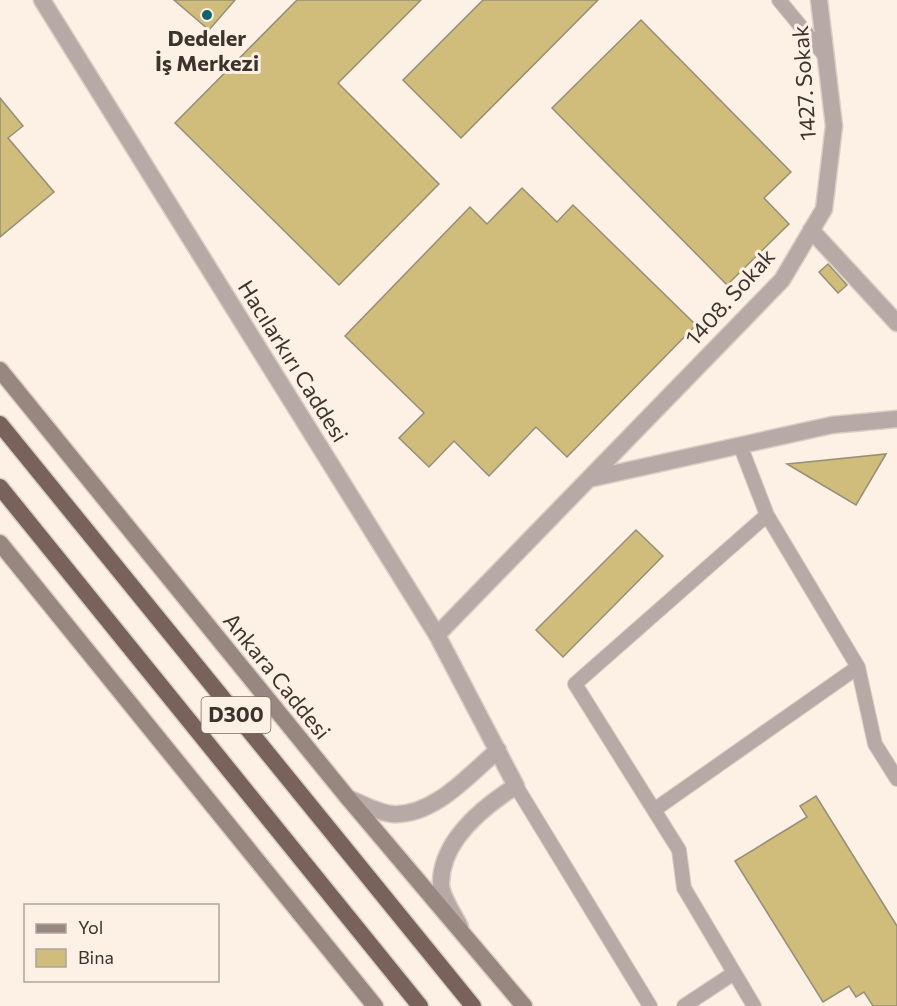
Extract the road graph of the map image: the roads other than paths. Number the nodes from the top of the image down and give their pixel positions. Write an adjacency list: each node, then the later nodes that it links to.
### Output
1 (42, 0): 15 (street, Hacılarkırı Caddesi)
2 (779, 0): 4 (lane)
3 (819, 0): 4 (street, 1427. Sokak)
4 (826, 57): 5 (street, 1427. Sokak)
5 (811, 230): 6 (street); 11 (street, 1408. Sokak)
6 (897, 323)
7 (0, 370): 20 (main road, Ankara Caddesi)
8 (897, 419): 10 (street)
9 (0, 424): 26 (highway, D300)
10 (741, 445): 11 (street); 13 (lane)
11 (589, 479): 15 (street, 1408. Sokak)
12 (0, 488): 25 (highway, D300)
13 (767, 515): 16 (lane); 21 (lane)
14 (0, 543): 24 (main road)
15 (437, 635): 17 (street, Hacılarkırı Caddesi)
16 (858, 668): 18 (lane); 21 (lane)
17 (498, 750): 19 (street, Hacılarkırı Caddesi); 20 (street)
18 (897, 779)
19 (516, 786): 22 (street); 28 (lane)
20 (348, 798): 22 (main road, Ankara Caddesi)
21 (654, 810): 23 (lane)
22 (465, 936): 27 (main road, Ankara Caddesi)
23 (734, 973): 29 (lane); 30 (lane)
24 (375, 1006)
25 (420, 1006)
26 (473, 1006)
27 (524, 1006)
28 (650, 1006)
29 (684, 1006)
30 (754, 1006)

